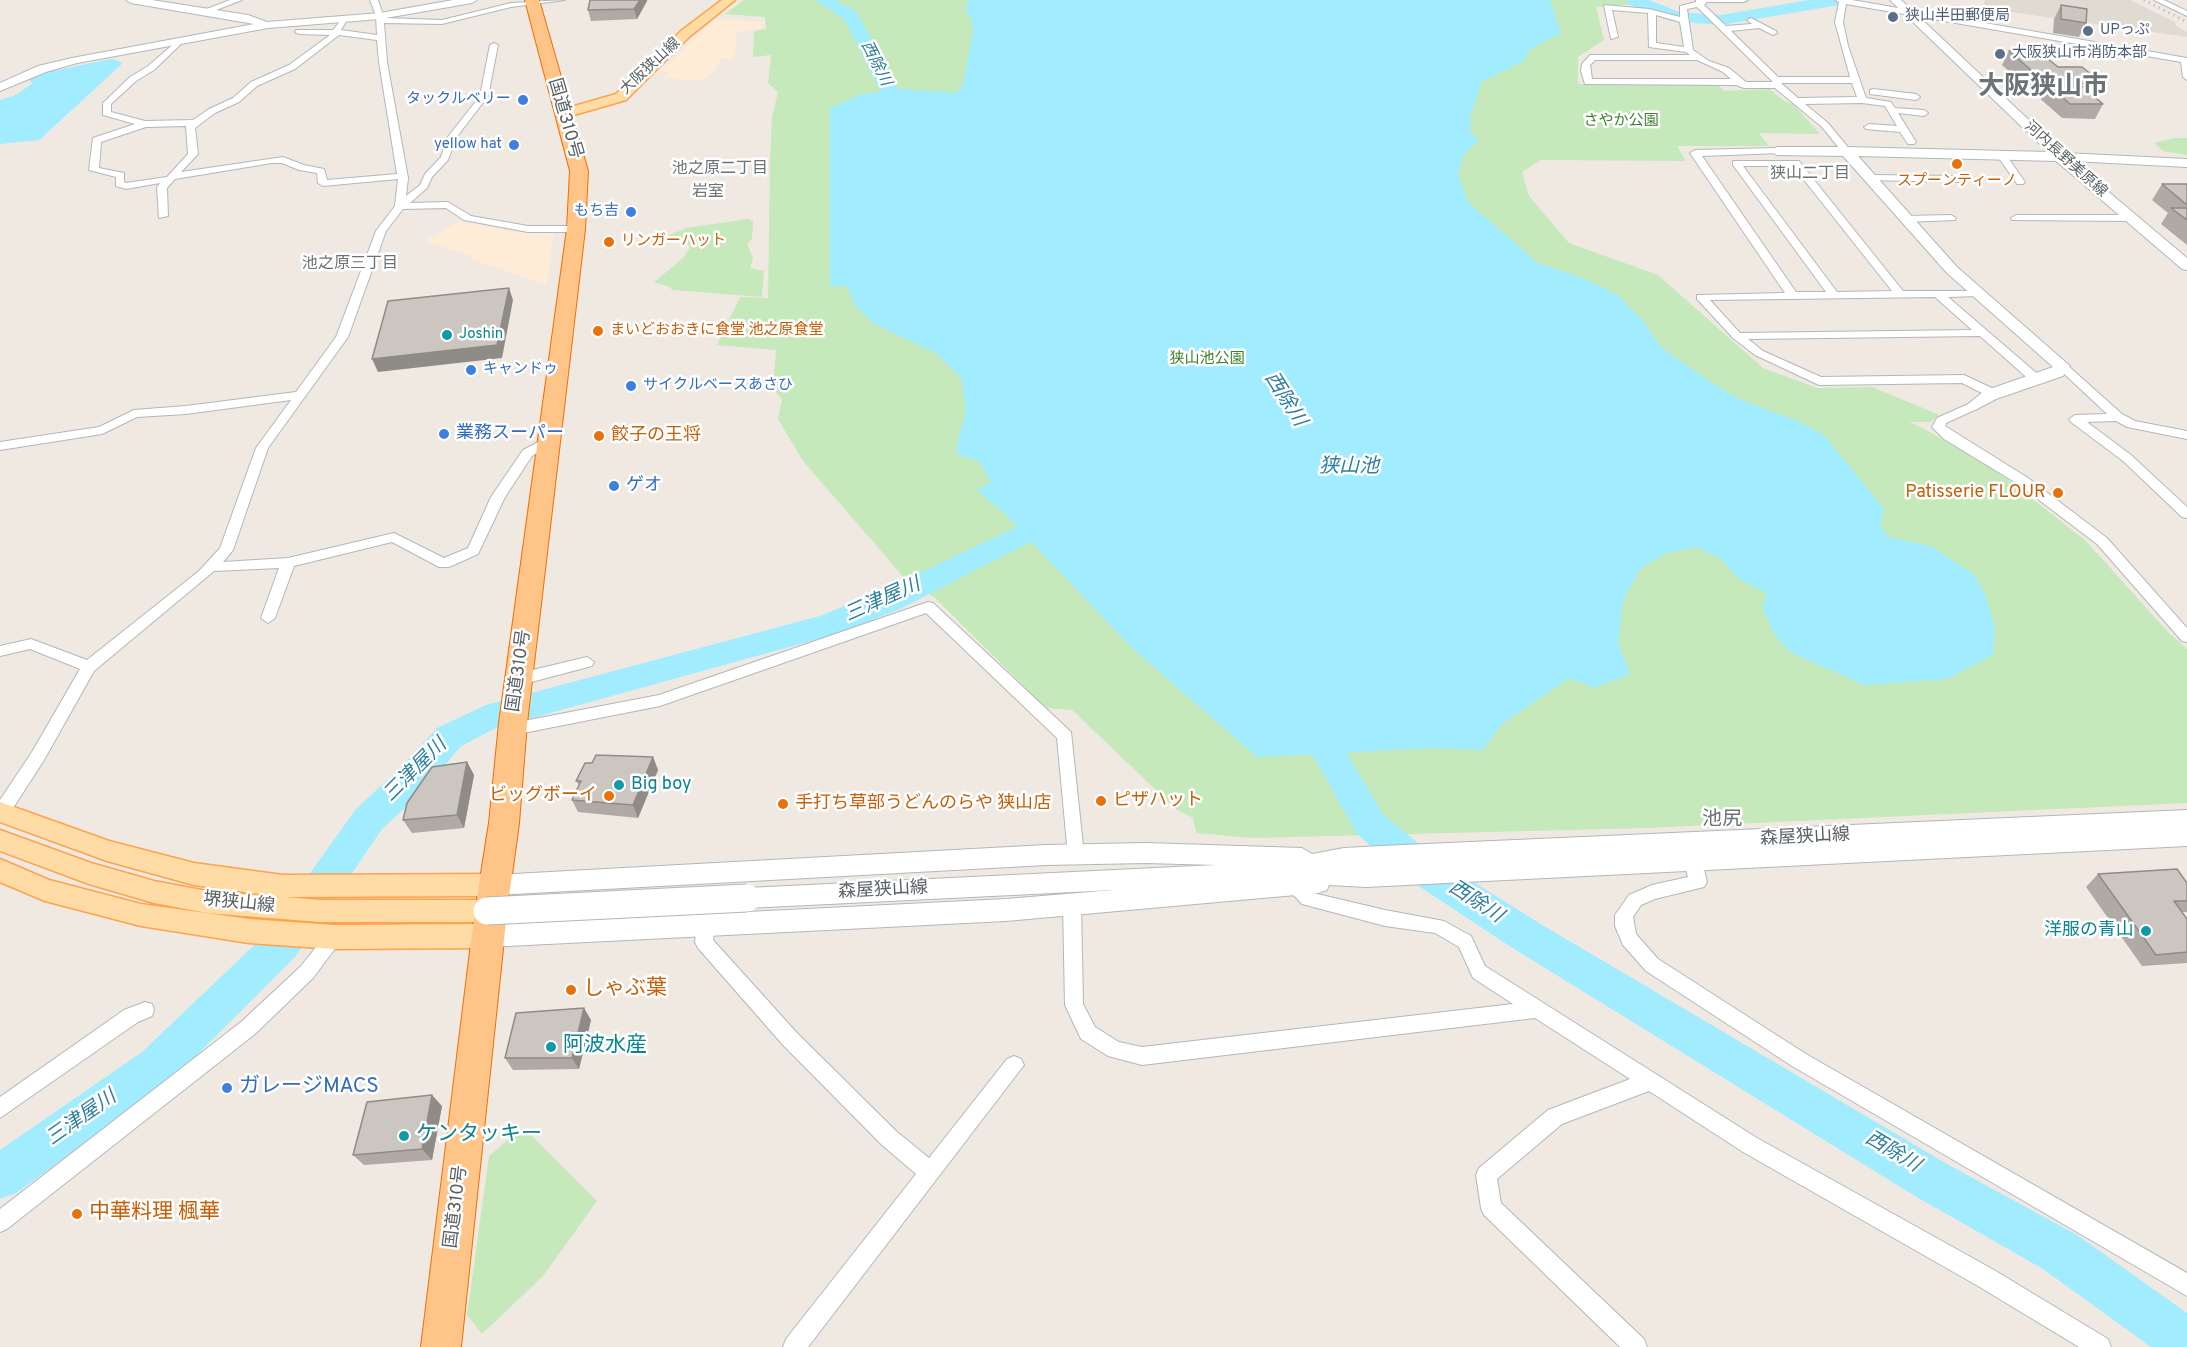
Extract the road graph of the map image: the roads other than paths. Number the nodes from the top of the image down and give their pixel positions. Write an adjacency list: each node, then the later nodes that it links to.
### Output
1 (131, 0): 13 (main road)
2 (238, 0): 13 (street)
3 (374, 0): 18 (street)
4 (472, 0): 18 (main road)
5 (561, 0): 11 (street)
6 (729, 0): 45 (main road, 大阪狭山線)
7 (1744, 0): 12 (street)
8 (1895, 0): 15 (main road, 河内長野美原線)
9 (2158, 0): 16 (street)
10 (1841, 1): 15 (street); 35 (street)
11 (533, 2): 18 (street); 45 (highway, 国道310号)
12 (1701, 2): 20 (street); 23 (street)
13 (203, 12): 21 (main road)
14 (1652, 12): 20 (street); 27 (street); 31 (street)
15 (1907, 12): 33 (street); 54 (main road, 河内長野美原線)
16 (2187, 14)
17 (344, 18): 18 (main road); 21 (main road); 25 (street)
18 (380, 18): 28 (street)
19 (1749, 18): 22 (street)
20 (1684, 19): 31 (street)
21 (268, 25): 29 (main road)
22 (1758, 26): 23 (street); 26 (street)
23 (1725, 29): 37 (street)
24 (299, 32): 25 (street)
25 (336, 33): 28 (street); 46 (street)
26 (1773, 33)
27 (1614, 37)
28 (381, 38): 56 (street)
29 (177, 43): 38 (main road); 47 (street)
30 (494, 45): 61 (street)
31 (1689, 51): 32 (street)
32 (1698, 58): 36 (street); 36 (street)
33 (2186, 61): 34 (street)
34 (2187, 77)
35 (1854, 80): 37 (street); 39 (street)
36 (1738, 82): 37 (street)
37 (1777, 83): 42 (street)
38 (0, 87)
39 (1858, 90): 40 (street); 41 (street)
40 (1916, 97)
41 (1862, 100): 42 (street); 43 (street)
42 (1797, 101): 52 (street)
43 (1892, 110): 44 (street); 49 (street)
44 (1924, 113)
45 (562, 114): 67 (highway, 国道310号)
46 (195, 123): 47 (street); 57 (street)
47 (145, 124): 57 (street)
48 (1869, 127): 49 (street)
49 (1903, 129): 50 (street)
50 (1911, 142)
51 (1777, 151): 52 (main road); 71 (street)
52 (1846, 151): 53 (main road); 58 (main road)
53 (2001, 154): 54 (main road); 60 (street)
54 (2059, 156): 55 (main road); 65 (main road, 河内長野美原線)
55 (2187, 163)
56 (402, 176): 57 (street); 61 (street)
57 (170, 178): 62 (street)
58 (1870, 178): 59 (street); 66 (main road)
59 (1959, 179)
60 (2019, 182)
61 (400, 206): 67 (street); 79 (street)
62 (164, 216)
63 (1951, 218): 66 (street)
64 (2016, 218): 65 (street)
65 (2129, 218): 68 (main road, 河内長野美原線)
66 (1905, 219): 70 (main road)
67 (576, 229): 83 (highway, 国道310号)
68 (2187, 266)
69 (1938, 294): 70 (street); 73 (street); 74 (street)
70 (1978, 294): 76 (main road)
71 (1792, 295): 72 (street); 75 (street)
72 (1834, 295): 73 (street); 73 (street)
73 (1901, 295)
74 (1982, 333): 75 (street); 77 (street)
75 (1737, 336): 78 (street)
76 (2062, 366): 77 (main road); 81 (street)
77 (2037, 380): 78 (main road)
78 (1994, 394): 80 (main road)
79 (299, 395): 84 (street); 87 (street)
80 (1975, 405): 89 (street)
81 (2118, 417): 82 (street); 85 (street)
82 (2187, 435)
83 (549, 441): 86 (street); 93 (highway, 国道310号)
84 (0, 446)
85 (2187, 514)
86 (288, 563): 87 (street); 88 (street)
87 (210, 567): 92 (street)
88 (268, 618)
89 (2187, 637)
90 (0, 651): 92 (street)
91 (587, 662): 93 (street)
92 (89, 667): 95 (street)
93 (520, 679): 94 (highway, 国道310号)
94 (513, 726): 99 (street); 105 (highway, 国道310号)
95 (0, 812): 105 (main road)
96 (2187, 819): 100 (main road, 森屋狭山線)
97 (2187, 836): 101 (main road, 森屋狭山線)
98 (0, 840): 106 (main road, 堺狭山線)
99 (1076, 855): 100 (main road); 105 (main road)
100 (1344, 858): 103 (main road, 森屋狭山線)
101 (1693, 861): 103 (main road, 森屋狭山線); 116 (street)
102 (0, 870): 106 (main road)
103 (1287, 879): 104 (main road); 105 (main road, 森屋狭山線, bridge); 109 (street)
104 (1072, 905): 107 (main road); 109 (street)
105 (490, 911): 106 (main road, 堺狭山線); 107 (main road); 108 (main road); 117 (highway, 国道310号)
106 (247, 919): 108 (main road)
107 (706, 924): 114 (street)
108 (327, 936): 115 (street)
109 (1538, 1009): 112 (street)
110 (145, 1010): 113 (street)
111 (1014, 1065): 114 (street)
112 (1651, 1081): 119 (street); 120 (street)
113 (0, 1109)
114 (930, 1172): 118 (street)
115 (0, 1221)
116 (2187, 1285)
117 (441, 1347)
118 (794, 1347)
119 (1636, 1347)
120 (2100, 1347)

